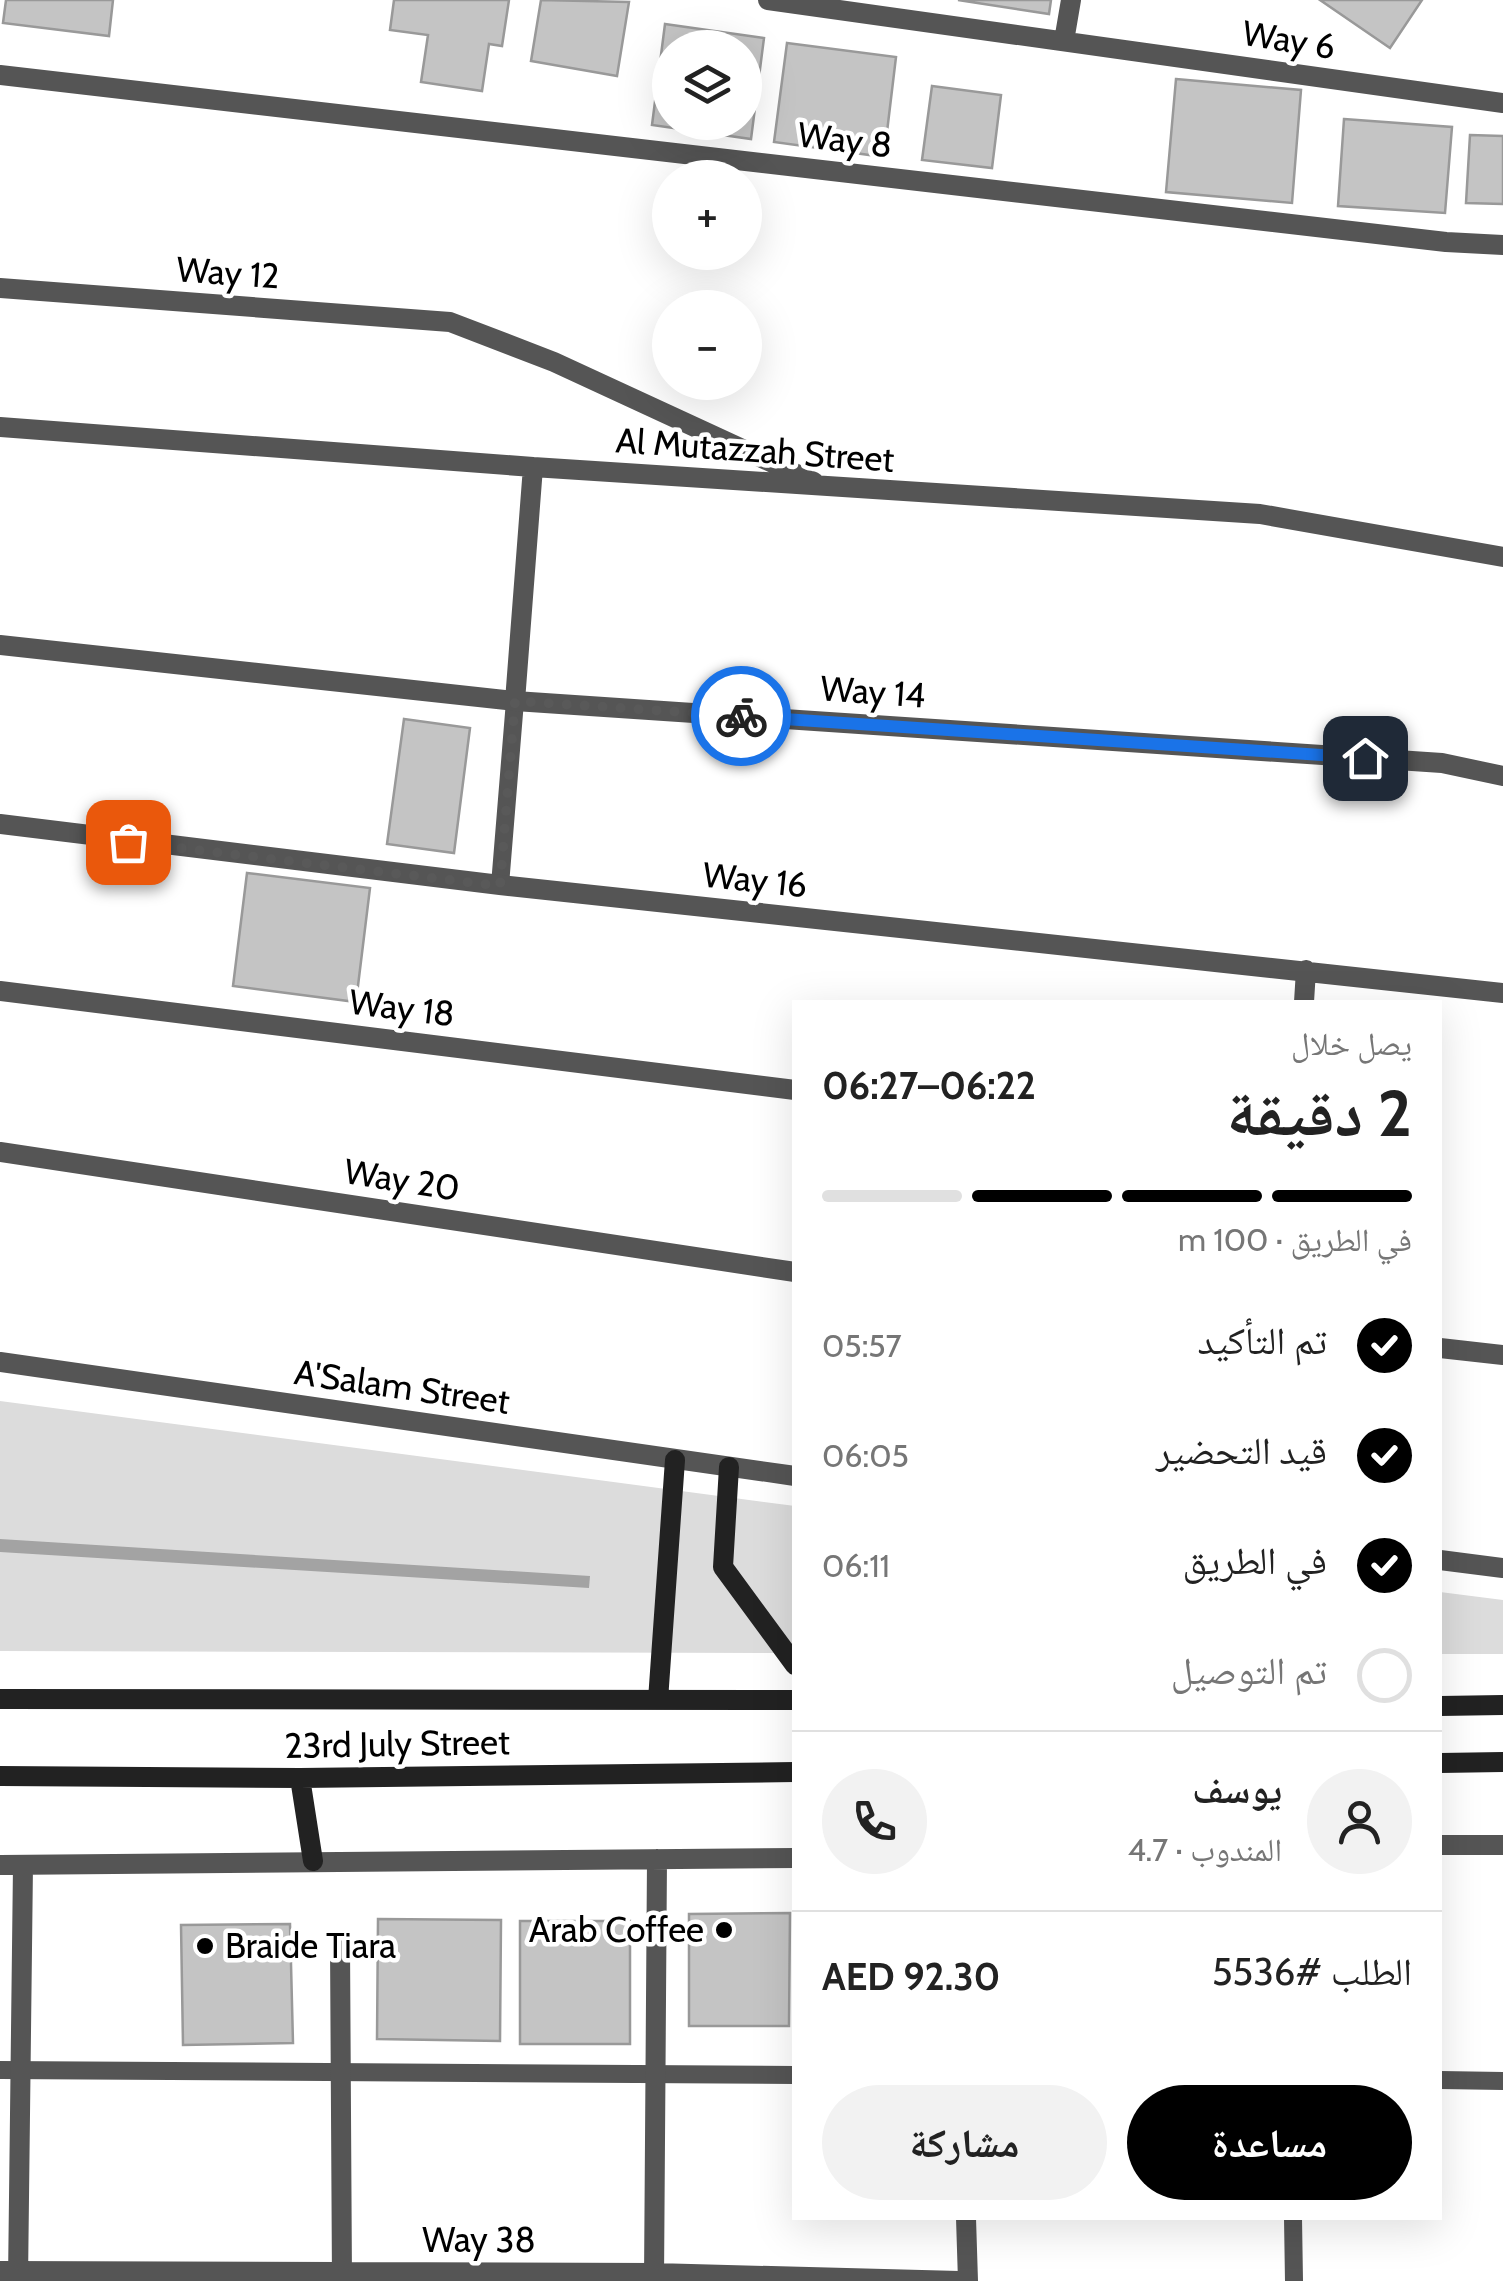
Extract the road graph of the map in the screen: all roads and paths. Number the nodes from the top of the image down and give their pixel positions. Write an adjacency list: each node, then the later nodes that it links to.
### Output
1 (768, 0): 3 (street, Way 6)
2 (1072, 0): 3 (street)
3 (1064, 40): 5 (street, Way 6)
4 (0, 74): 6 (street, Way 8)
5 (1503, 102)
6 (1503, 246)
7 (0, 288): 10 (street, Way 12)
8 (0, 427): 9 (street, Al Mutazzah Street)
9 (533, 467): 10 (street, Al Mutazzah Street); 13 (street)
10 (825, 487): 11 (street, Al Mutazzah Street)
11 (1503, 557)
12 (0, 645): 13 (street, Way 14)
13 (515, 701): 14 (street, Way 14); 16 (lane)
14 (1503, 776)
15 (0, 824): 16 (street, Way 16)
16 (500, 886): 17 (street, Way 16)
17 (1306, 970): 19 (street, Way 16); 20 (street)
18 (0, 991): 21 (street, Way 18)
19 (1503, 993)
20 (1304, 1000)
21 (792, 1090)
22 (0, 1152): 23 (street, Way 20)
23 (792, 1272)
24 (1442, 1348): 25 (street)
25 (1503, 1354)
26 (0, 1362): 27 (street, A'Salam Street)
27 (675, 1460): 28 (street, A'Salam Street); 34 (main road)
28 (729, 1468): 29 (street, A'Salam Street); 32 (main road)
29 (792, 1476)
30 (1442, 1560): 31 (street)
31 (1503, 1568)
32 (792, 1661)
33 (0, 1699): 34 (main road, 23rd July Street)
34 (658, 1700): 35 (main road, 23rd July Street)
35 (792, 1700)
36 (1503, 1705): 37 (main road)
37 (1442, 1706)
38 (1503, 1762): 39 (main road)
39 (1442, 1763)
40 (792, 1772): 42 (main road, 23rd July Street)
41 (0, 1776): 42 (main road, 23rd July Street)
42 (300, 1778): 47 (main road)
43 (1503, 1845): 44 (street)
44 (1442, 1846)
45 (792, 1858): 46 (street)
46 (657, 1859): 47 (street); 53 (street)
47 (313, 1861): 49 (street)
48 (0, 1865): 49 (street)
49 (23, 1865): 51 (street)
50 (340, 1944): 52 (street)
51 (10, 2070): 52 (lane); 59 (street)
52 (341, 2072): 53 (lane); 60 (street)
53 (655, 2074): 54 (lane); 61 (street)
54 (792, 2075)
55 (1442, 2080): 56 (lane)
56 (1503, 2081)
57 (966, 2220): 63 (street)
58 (1293, 2220): 64 (lane)
59 (12, 2274): 60 (street, Way 38)
60 (342, 2277): 61 (street, Way 38)
61 (654, 2277): 62 (street, Way 38)
62 (959, 2281)
63 (968, 2281)
64 (1294, 2281)

